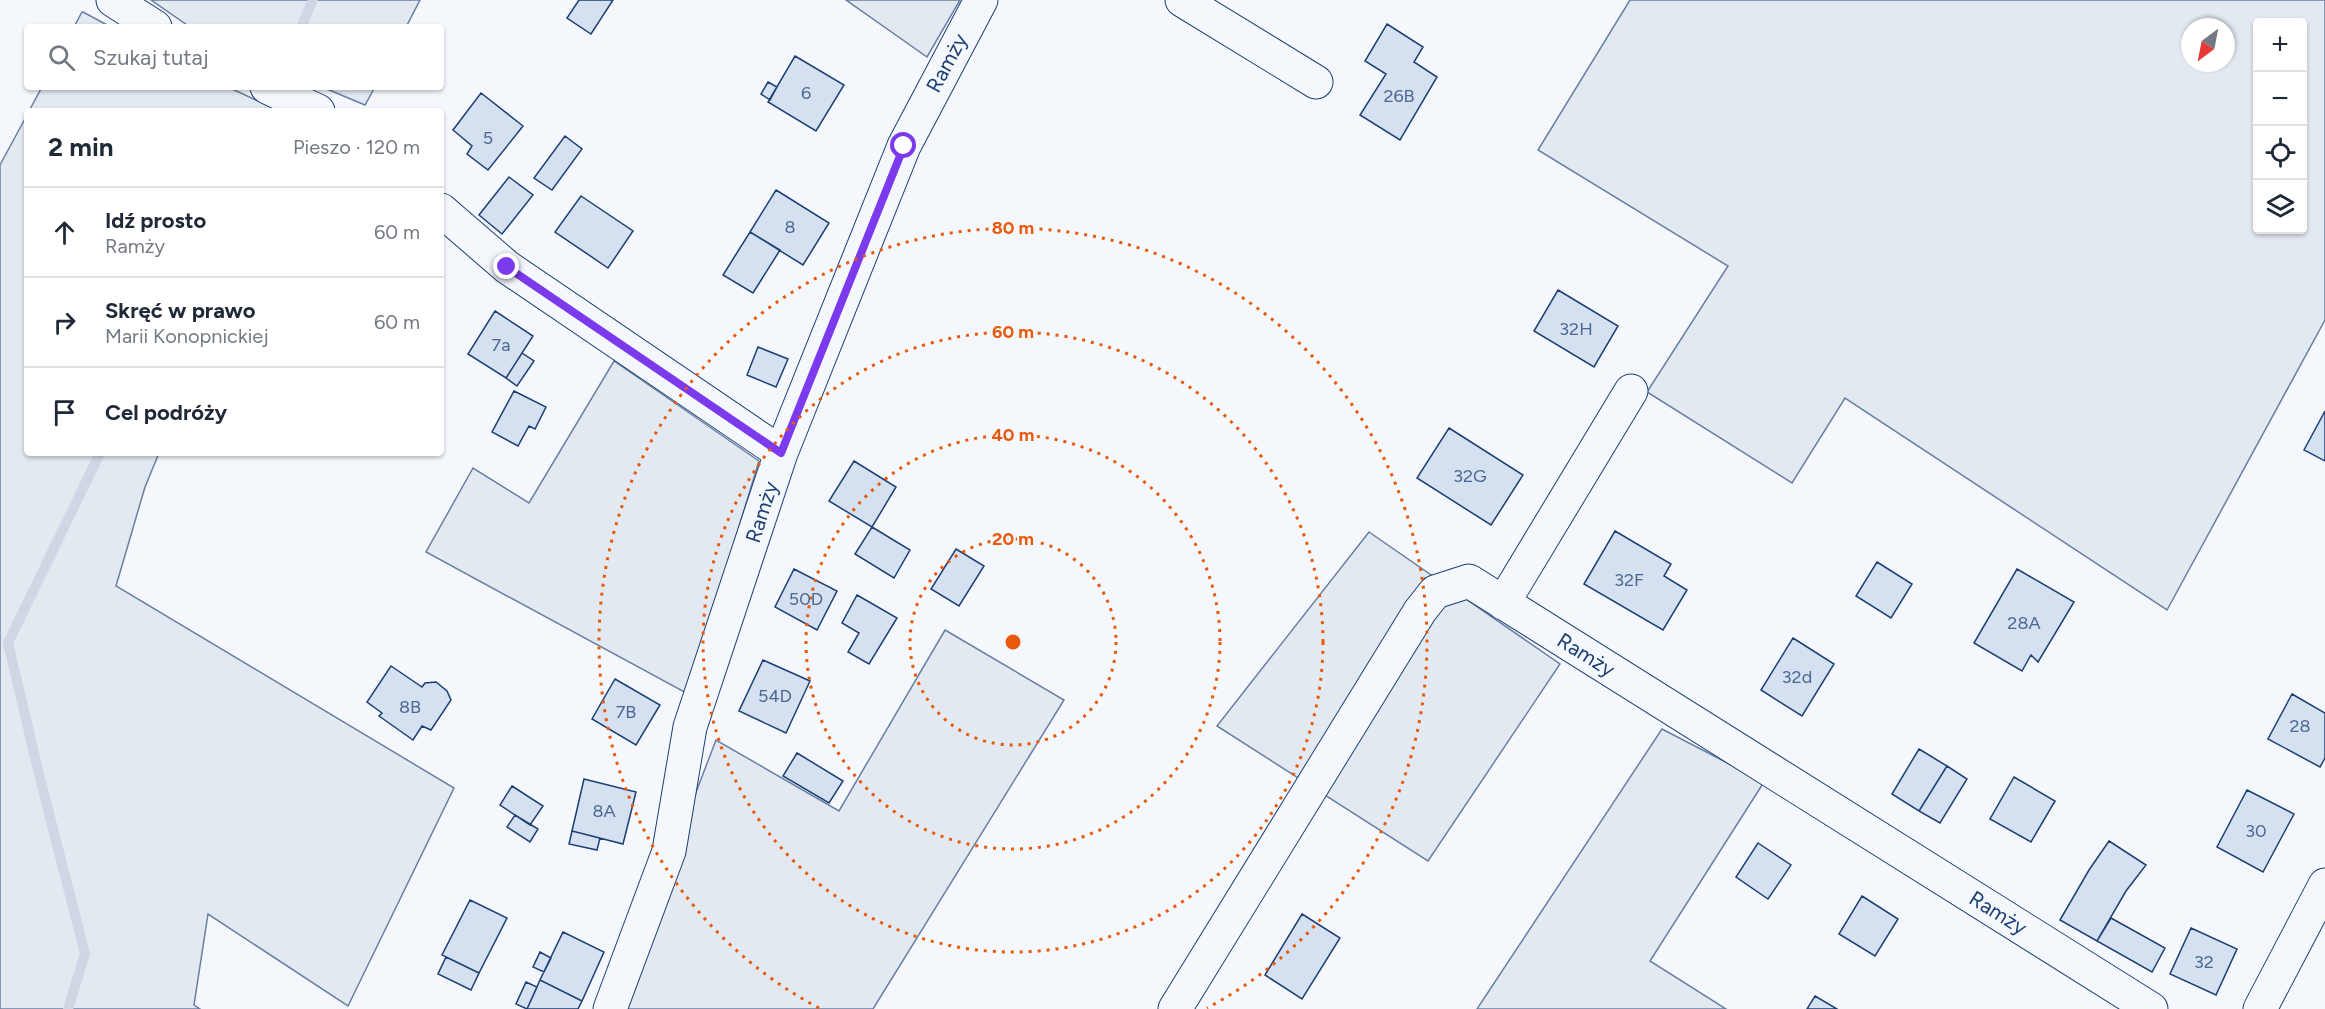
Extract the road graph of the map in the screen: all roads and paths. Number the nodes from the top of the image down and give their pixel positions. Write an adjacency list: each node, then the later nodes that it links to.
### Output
1 (114, 0): 4 (street)
2 (981, 0): 10 (street, Ramży)
3 (1182, 0): 5 (street)
4 (150, 24)
5 (1316, 82)
6 (273, 90): 7 (street)
7 (312, 108)
8 (444, 213): 10 (street)
9 (1631, 391): 11 (street)
10 (781, 453): 13 (street, Ramży)
11 (1503, 603): 14 (street, Ramży); 15 (street, Ramży)
12 (2325, 885): 16 (street)
13 (610, 1009)
14 (1174, 1009)
15 (2151, 1009)
16 (2260, 1009)

